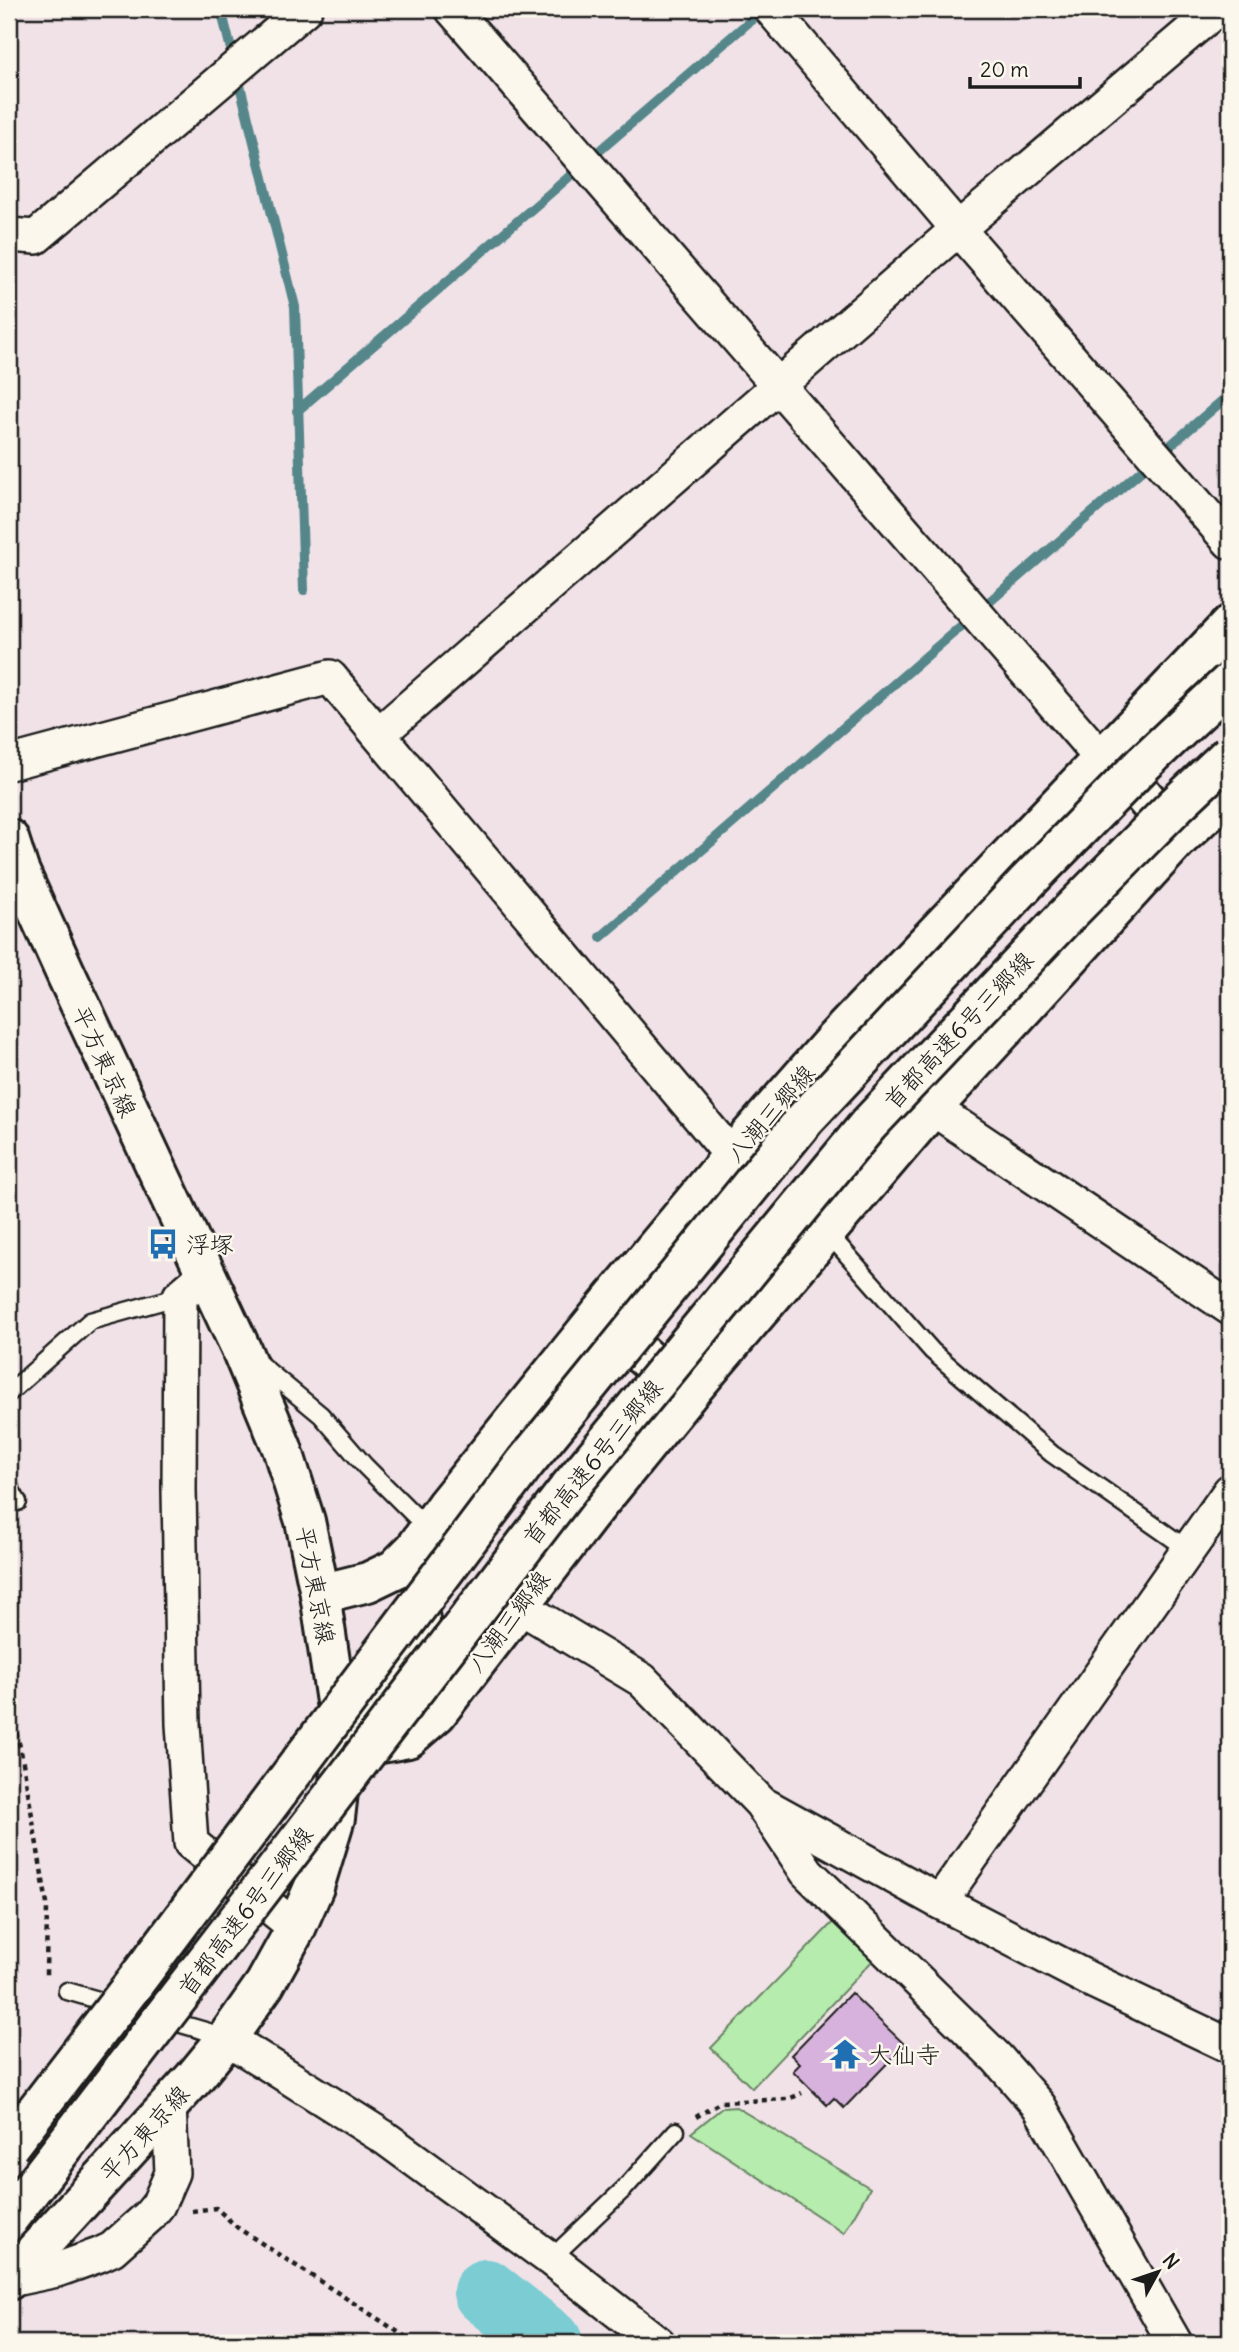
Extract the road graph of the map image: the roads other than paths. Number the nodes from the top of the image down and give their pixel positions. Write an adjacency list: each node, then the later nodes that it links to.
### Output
1 (305, 9): 6 (street)
2 (452, 9): 7 (street)
3 (771, 9): 5 (street)
4 (1217, 9): 5 (street)
5 (958, 229): 7 (street); 8 (street)
6 (9, 235)
7 (779, 385): 11 (street); 13 (street)
8 (1230, 542)
9 (1230, 625): 13 (main road, 八潮三郷線)
10 (1230, 682): 44 (main road, 首都高速6号三郷線, bridge)
11 (380, 733): 14 (street); 19 (street)
12 (1230, 754): 45 (main road, 首都高速6号三郷線, bridge)
13 (1104, 755): 16 (main road); 19 (main road, 八潮三郷線)
14 (9, 763)
15 (1230, 791): 16 (main road, 八潮三郷線)
16 (1179, 838): 18 (main road, 八潮三郷線)
17 (9, 839): 21 (main road, 平方東京線)
18 (932, 1108): 20 (main road, 八潮三郷線); 22 (street)
19 (733, 1156): 23 (main road, 八潮三郷線)
20 (827, 1232): 26 (main road, 八潮三郷線); 32 (lane)
21 (193, 1285): 24 (main road, 平方東京線); 25 (lane); 38 (street)
22 (1230, 1308)
23 (598, 1317): 26 (main road); 27 (main road, 八潮三郷線)
24 (241, 1349): 31 (lane); 33 (main road, 平方東京線)
25 (9, 1393)
26 (687, 1395): 34 (main road, 八潮三郷線)
27 (527, 1405): 31 (main road, 八潮三郷線); 35 (main road)
28 (9, 1487): 30 (lane)
29 (1230, 1491): 32 (street)
30 (18, 1502)
31 (429, 1530): 33 (main road, 八潮三郷線)
32 (1189, 1550): 37 (street)
33 (320, 1594): 35 (main road, 平方東京線)
34 (519, 1606): 35 (main road, 八潮三郷線); 36 (street)
35 (343, 1749): 38 (main road, 平方東京線)
36 (761, 1804): 37 (street); 49 (street)
37 (940, 1902): 41 (street)
38 (296, 1928): 40 (main road, 平方東京線)
39 (67, 1991): 40 (lane)
40 (227, 2038): 42 (main road, 平方東京線); 46 (street)
41 (1230, 2046)
42 (169, 2105): 47 (main road, 平方東京線); 47 (street)
43 (676, 2131): 46 (lane)
44 (9, 2146)
45 (9, 2218)
46 (552, 2260): 48 (street)
47 (9, 2280)
48 (658, 2343)
49 (1175, 2343)

